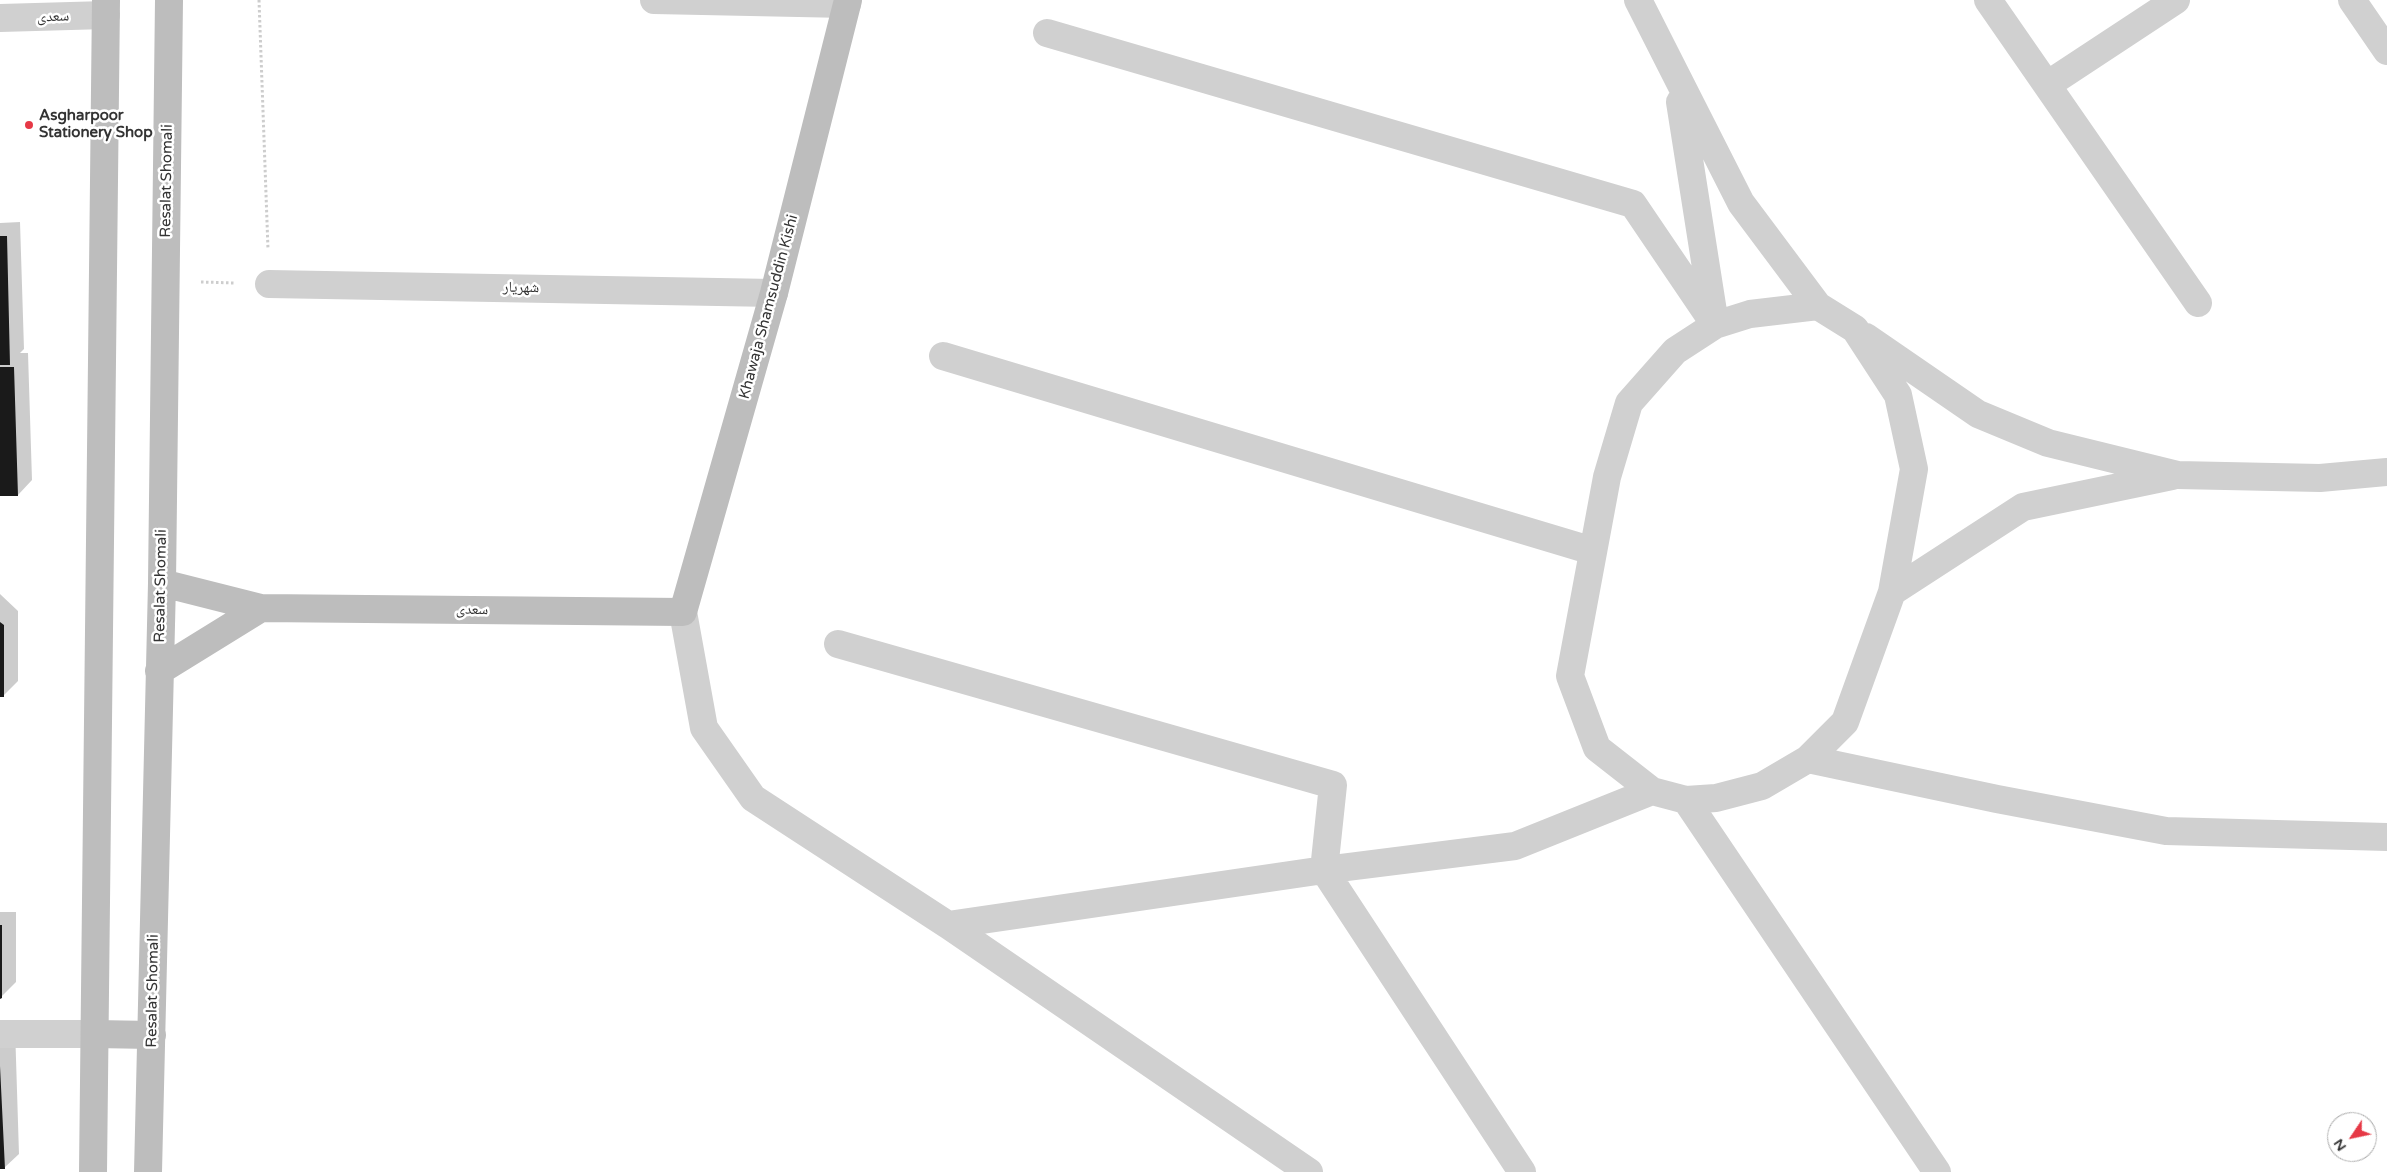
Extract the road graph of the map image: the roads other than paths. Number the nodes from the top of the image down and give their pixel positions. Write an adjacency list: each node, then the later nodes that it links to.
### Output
1 (169, 0): 24 (main road, Resalat Shomali)
2 (654, 0): 7 (street)
3 (1638, 0): 12 (street)
4 (1988, 0): 13 (street)
5 (2176, 0): 13 (street)
6 (2352, 0): 11 (street)
7 (847, 2): 15 (main road, Khawaja Shamsuddin Kishi)
8 (106, 7): 9 (street, سعدی); 37 (main road)
9 (0, 18)
10 (1047, 33): 18 (street)
11 (2387, 51)
12 (1677, 78): 17 (street); 18 (street)
13 (2048, 85): 16 (street)
14 (269, 284): 15 (street, شهریار)
15 (774, 293): 27 (main road, Khawaja Shamsuddin Kishi)
16 (2198, 303)
17 (1818, 306): 18 (street); 19 (street)
18 (1715, 325): 23 (street)
19 (1855, 329): 22 (street); 25 (street)
20 (942, 356): 23 (street)
21 (2387, 472): 22 (street)
22 (2178, 475): 25 (street)
23 (1593, 551): 31 (street)
24 (162, 583): 26 (main road, سعدی); 29 (main road, Resalat Shomali)
25 (1892, 592): 30 (street)
26 (261, 608): 27 (main road, سعدی); 29 (main road)
27 (684, 612): 35 (street)
28 (838, 644): 34 (street)
29 (160, 671): 38 (main road, Resalat Shomali)
30 (1808, 759): 32 (street); 33 (street)
31 (1652, 791): 32 (street); 34 (street)
32 (1686, 800): 43 (street)
33 (2387, 837)
34 (1324, 870): 35 (street); 42 (street)
35 (948, 925): 41 (street)
36 (0, 1034): 37 (street)
37 (95, 1034): 38 (main road); 39 (main road)
38 (152, 1035): 40 (main road, Resalat Shomali)
39 (93, 1172)
40 (148, 1172)
41 (1309, 1172)
42 (1522, 1172)
43 (1937, 1172)

